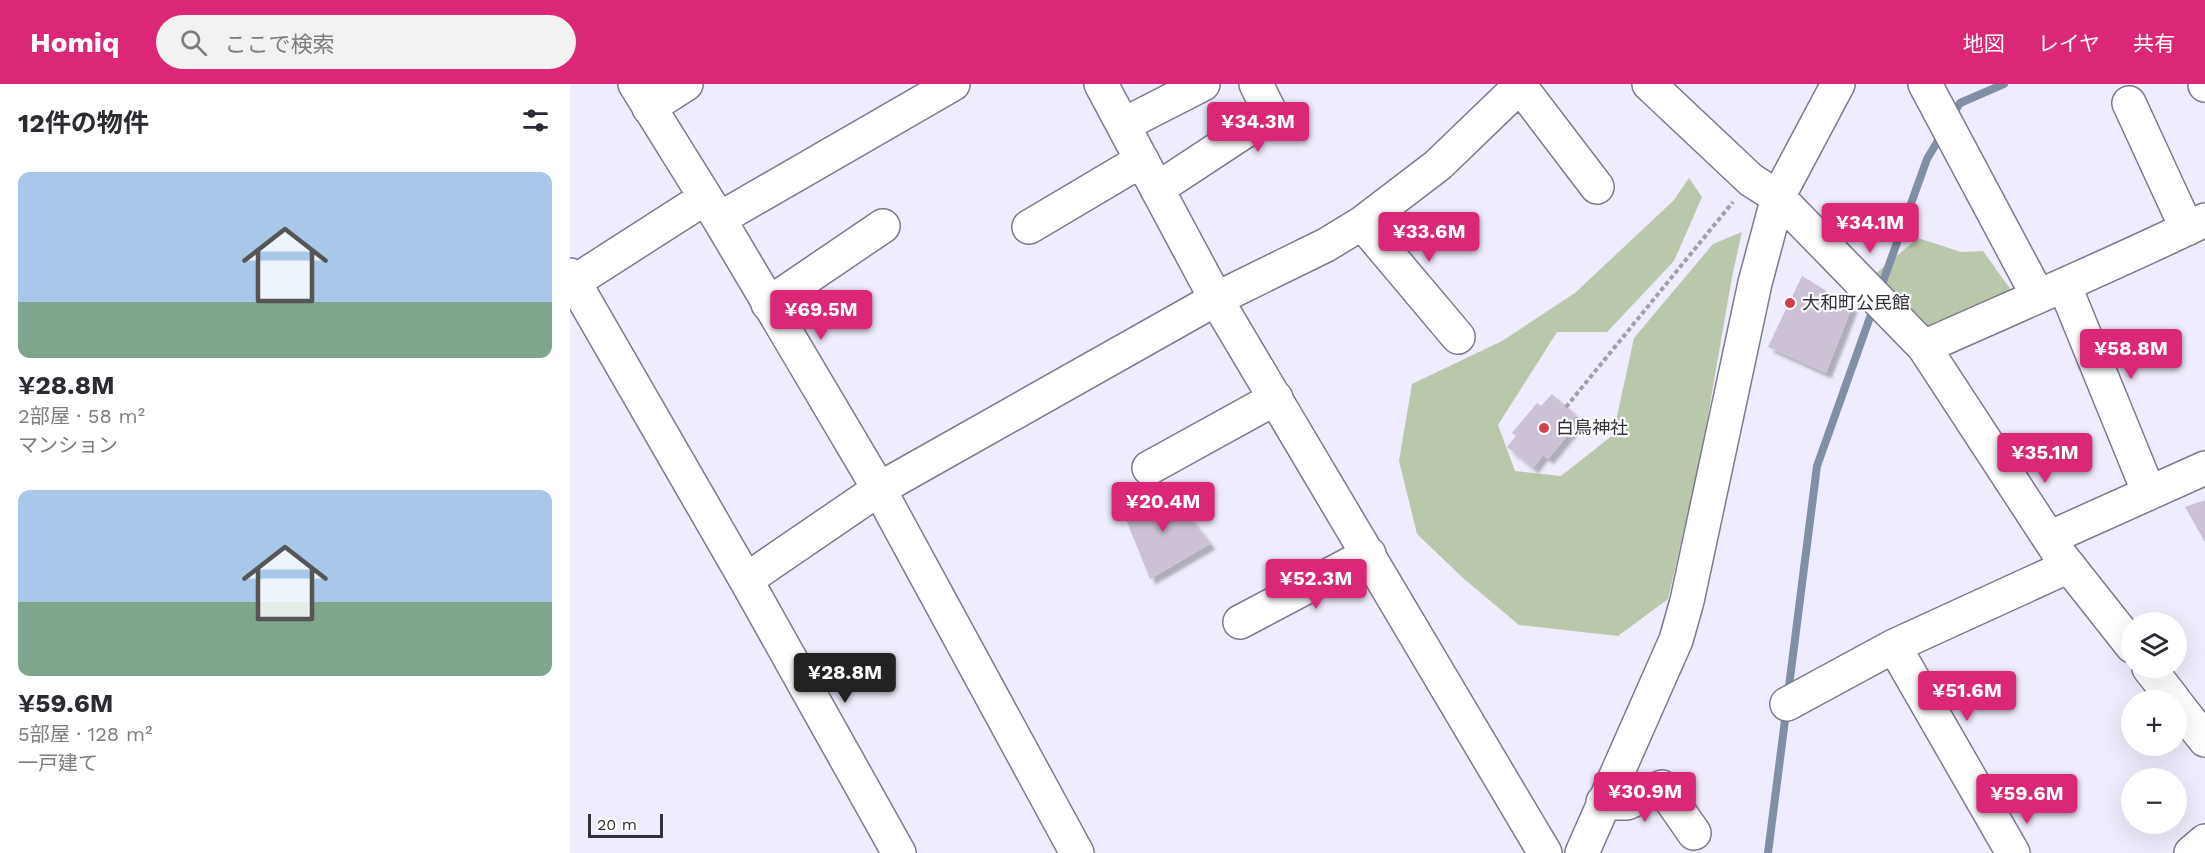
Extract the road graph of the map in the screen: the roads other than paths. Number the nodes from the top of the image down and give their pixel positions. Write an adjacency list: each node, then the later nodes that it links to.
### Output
1 (686, 84): 10 (street)
2 (953, 84): 17 (street)
3 (1101, 84): 12 (street)
4 (1203, 84): 12 (street)
5 (1256, 84): 15 (street)
6 (1649, 84): 16 (street)
7 (1838, 84): 16 (street)
8 (1925, 84): 23 (street)
9 (1521, 85): 14 (street); 18 (street)
10 (642, 96): 17 (street)
11 (2129, 103): 19 (street)
12 (1123, 125): 13 (street)
13 (1142, 160): 15 (street); 21 (street)
14 (1597, 186)
15 (1157, 189): 24 (street)
16 (1778, 197): 27 (street); 45 (street)
17 (712, 208): 22 (street); 25 (street)
18 (1362, 223): 24 (street); 26 (street)
19 (2196, 224): 23 (street)
20 (883, 226): 25 (street)
21 (1029, 227)
22 (572, 279): 36 (street)
23 (2052, 291): 27 (street); 32 (street)
24 (1216, 299): 28 (street); 31 (street)
25 (768, 304): 31 (street)
26 (1458, 337)
27 (1924, 347): 35 (street)
28 (1276, 398): 29 (street); 34 (street)
29 (1149, 468)
30 (2205, 468): 32 (street)
31 (879, 489): 36 (street); 49 (street)
32 (2149, 493): 33 (street)
33 (2058, 534)
34 (1369, 554): 37 (street); 50 (street)
35 (2069, 566): 38 (street); 39 (street)
36 (746, 580): 48 (street)
37 (1240, 622)
38 (2121, 632)
39 (1894, 646): 42 (street); 52 (street)
40 (2156, 678): 41 (street)
41 (2165, 690)
42 (1787, 704)
43 (2187, 717): 44 (street)
44 (2205, 740)
45 (1603, 802): 46 (street); 51 (street)
46 (1694, 833)
47 (2205, 841): 53 (street)
48 (899, 853)
49 (1077, 853)
50 (1545, 853)
51 (1582, 853)
52 (2013, 853)
53 (2191, 853)

